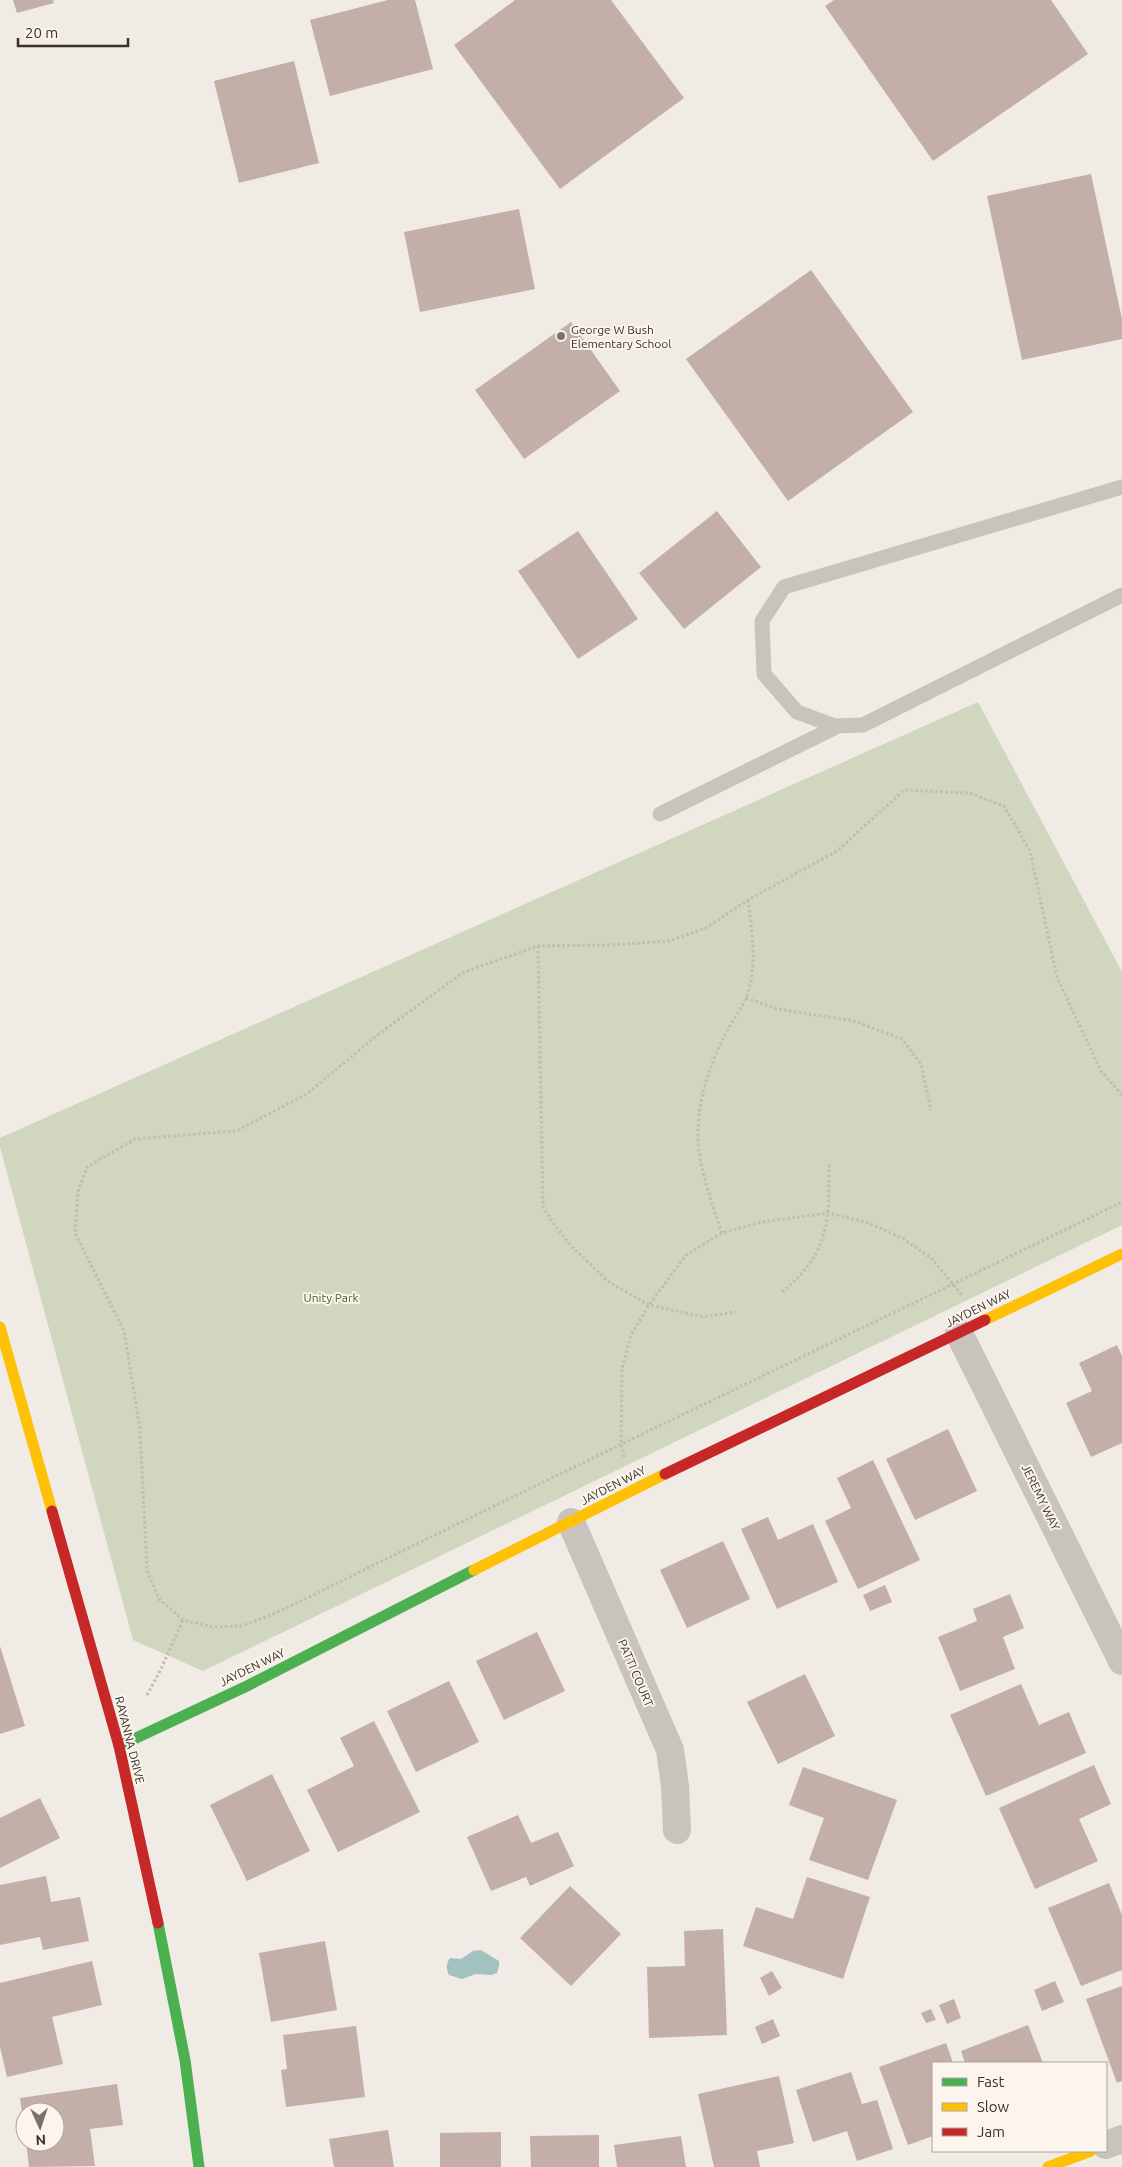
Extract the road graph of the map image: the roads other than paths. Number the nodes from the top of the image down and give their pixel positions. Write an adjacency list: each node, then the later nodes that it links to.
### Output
1 (1122, 488): 3 (lane)
2 (1122, 595): 3 (lane)
3 (838, 726): 4 (lane)
4 (660, 814)
5 (1122, 1254): 7 (street, JAYDEN WAY)
6 (0, 1327): 10 (street, RAYANNA DRIVE)
7 (971, 1327): 8 (street, JAYDEN WAY); 9 (street, JEREMY WAY)
8 (572, 1522): 10 (street, JAYDEN WAY); 11 (street, PATTI COURT)
9 (1122, 1661)
10 (119, 1746): 15 (street, RAYANNA DRIVE)
11 (677, 1830)
12 (1122, 2139): 13 (street)
13 (1107, 2145)
14 (1088, 2152): 16 (street)
15 (199, 2167)
16 (1048, 2167)

